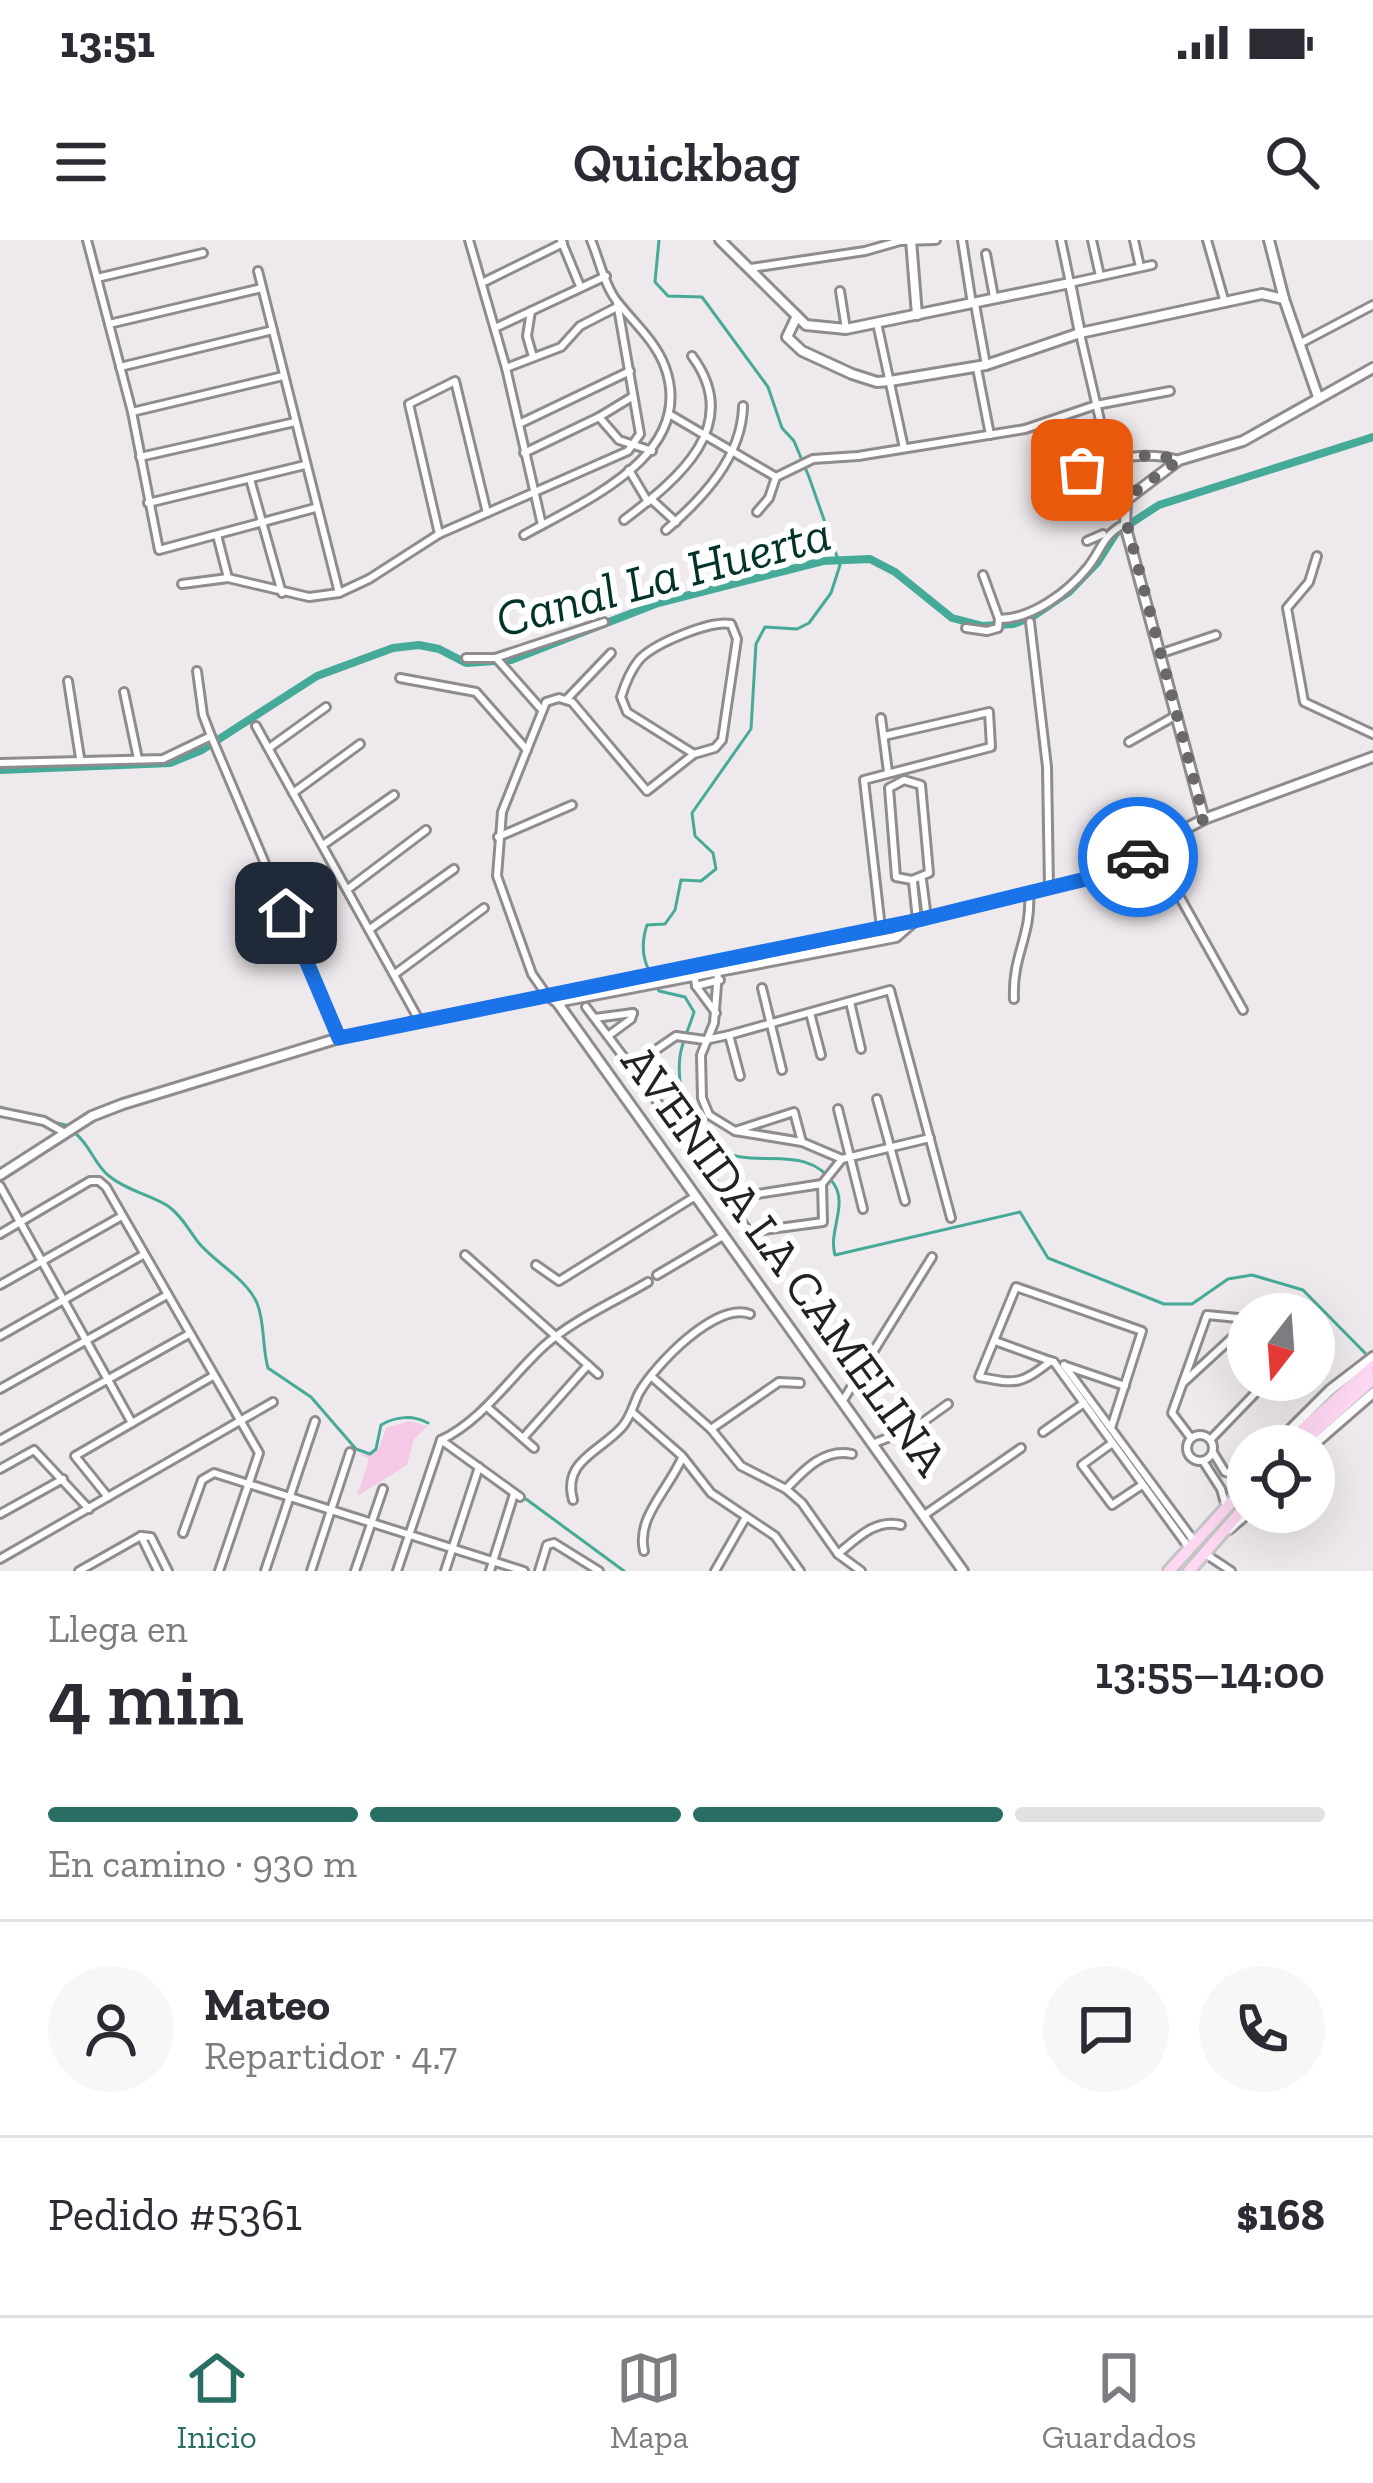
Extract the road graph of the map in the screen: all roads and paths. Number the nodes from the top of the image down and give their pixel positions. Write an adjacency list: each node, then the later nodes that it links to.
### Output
1 (87, 240): 22 (street)
2 (469, 240): 24 (street)
3 (591, 240): 20 (street)
4 (720, 240): 18 (street)
5 (936, 240): 12 (street)
6 (962, 240): 32 (street)
7 (1061, 240): 23 (street)
8 (1093, 240): 21 (street)
9 (1134, 240): 17 (street)
10 (1207, 240): 30 (street)
11 (1269, 240): 28 (street)
12 (910, 241): 18 (street); 35 (street)
13 (562, 242): 24 (street); 25 (street)
14 (203, 254): 22 (street)
15 (986, 254): 29 (street)
16 (1152, 265): 17 (street)
17 (1140, 267): 21 (street)
18 (748, 269): 36 (street)
19 (258, 271): 26 (street)
20 (606, 276): 25 (street); 31 (street)
21 (1100, 276): 23 (street)
22 (97, 278): 38 (street)
23 (1070, 283): 29 (street); 42 (street)
24 (482, 284): 39 (street)
25 (580, 286): 34 (street)
26 (262, 288): 38 (street); 41 (street)
27 (840, 291): 40 (street)
28 (1284, 299): 30 (street); 43 (street)
29 (994, 300): 32 (street)
30 (1225, 303): 42 (street)
31 (617, 304): 45 (street); 50 (street); 59 (street)
32 (974, 304): 35 (street); 46 (street)
33 (1373, 304): 43 (street)
34 (531, 310): 39 (street); 45 (street)
35 (917, 315): 37 (street)
36 (797, 316): 40 (street); 52 (street)
37 (877, 323): 40 (street); 52 (street)
38 (109, 325): 47 (street)
39 (494, 328): 48 (street)
40 (846, 328)
41 (272, 331): 47 (street); 51 (street)
42 (1080, 333): 46 (street); 56 (street)
43 (1299, 344): 55 (street)
44 (692, 356): 64 (street)
45 (533, 357): 48 (street)
46 (981, 366): 52 (street); 63 (street)
47 (120, 367): 58 (street)
48 (506, 368): 62 (street)
49 (1373, 368): 55 (street)
50 (630, 371): 54 (street); 62 (street)
51 (284, 376): 58 (street); 61 (street)
52 (890, 381): 66 (street)
53 (1170, 391): 56 (street)
54 (632, 397): 60 (street); 65 (street)
55 (1318, 397): 72 (street)
56 (1096, 405): 63 (street); 71 (street)
57 (743, 406): 68 (street)
58 (132, 412): 70 (street)
59 (669, 414): 64 (street); 67 (street)
60 (599, 418): 65 (street); 69 (street)
61 (295, 422): 70 (street); 73 (street)
62 (517, 425): 69 (street)
63 (990, 435): 66 (street)
64 (706, 437): 68 (street); 79 (street)
65 (636, 444): 67 (street); 78 (street)
66 (904, 449): 76 (street)
67 (652, 451): 74 (street)
68 (732, 452): 76 (street); 85 (street)
69 (524, 453): 78 (street)
70 (140, 457): 80 (street)
71 (1109, 459): 72 (street); 75 (street)
72 (1179, 460): 88 (street)
73 (305, 465): 77 (street); 81 (street)
74 (629, 470): 79 (street); 87 (street)
75 (1082, 470)
76 (776, 477): 82 (street)
77 (250, 479): 80 (street); 86 (street)
78 (532, 496): 83 (street); 87 (street)
79 (650, 501): 84 (street); 85 (street)
80 (148, 503): 93 (street)
81 (315, 508): 86 (street); 100 (street)
82 (757, 512)
83 (487, 514): 91 (street); 91 (street)
84 (623, 520)
85 (676, 522): 89 (street)
86 (262, 524): 93 (street); 99 (street)
87 (542, 525): 92 (street)
88 (1125, 525): 90 (street); 107 (street)
89 (666, 530)
90 (1107, 533): 94 (street); 103 (street)
91 (439, 534): 100 (street)
92 (524, 535)
93 (217, 536): 97 (street)
94 (1087, 541)
95 (1317, 556): 120 (street)
96 (983, 575): 103 (street)
97 (228, 578): 98 (street); 99 (street)
98 (182, 584)
99 (282, 593): 100 (street)
100 (338, 593)
101 (604, 622): 109 (street)
102 (1030, 622): 144 (street)
103 (999, 624): 104 (street)
104 (965, 628)
105 (1216, 635): 107 (street)
106 (611, 653): 114 (street)
107 (1159, 653): 117 (street)
108 (466, 658): 109 (street)
109 (496, 658): 116 (street)
110 (196, 671): 122 (street)
111 (400, 678): 126 (street)
112 (68, 681): 129 (street)
113 (124, 692): 130 (street)
114 (566, 700): 116 (street); 127 (street)
115 (326, 707): 125 (street)
116 (542, 710): 126 (street)
117 (1175, 716): 123 (street); 136 (street)
118 (881, 718): 121 (street)
119 (256, 726): 125 (street)
120 (1373, 734)
121 (884, 736): 132 (street); 132 (street)
122 (213, 740): 130 (street); 172 (street)
123 (1129, 742)
124 (360, 744): 133 (street)
125 (268, 748): 133 (street)
126 (527, 750): 138 (street)
127 (694, 754): 127 (street)
128 (1373, 757): 136 (street)
129 (80, 758): 130 (street); 131 (street)
130 (138, 759)
131 (0, 763)
132 (889, 772): 150 (street)
133 (293, 793): 139 (street)
134 (394, 795): 139 (street)
135 (572, 805): 138 (street)
136 (1204, 819): 140 (street)
137 (426, 830): 145 (street)
138 (498, 838): 159 (street)
139 (322, 845): 145 (street)
140 (1153, 848): 144 (street); 164 (street)
141 (454, 869): 151 (street)
142 (922, 878): 143 (street); 143 (street); 148 (street)
143 (912, 880): 148 (street)
144 (1049, 888): 146 (street)
145 (348, 889): 151 (street)
146 (1029, 892): 148 (street); 160 (street)
147 (484, 908): 155 (street)
148 (919, 920): 149 (street); 152 (street)
149 (894, 925): 150 (street); 152 (street)
150 (881, 928): 154 (street)
151 (370, 929): 155 (street)
152 (896, 937): 154 (street)
153 (693, 970): 154 (street); 156 (street); 157 (street)
154 (717, 970): 157 (street); 165 (street)
155 (395, 974): 168 (street)
156 (645, 979): 159 (street); 162 (street)
157 (696, 986): 165 (street)
158 (762, 988): 169 (street)
159 (546, 994): 162 (street, AVENIDA LA CAMELINA); 168 (street)
160 (1014, 1000)
161 (850, 1001): 166 (street); 174 (street); 185 (street)
162 (557, 1002): 193 (street, AVENIDA LA CAMELINA)
163 (586, 1007): 167 (street)
164 (1243, 1010)
165 (716, 1013): 173 (street)
166 (810, 1013): 169 (street); 175 (street)
167 (594, 1018): 170 (street); 170 (street)
168 (419, 1020): 172 (street)
169 (770, 1024): 171 (street); 177 (street)
170 (608, 1036): 176 (street)
171 (729, 1036): 173 (street); 178 (street)
172 (339, 1038): 184 (street)
173 (701, 1040): 176 (street); 183 (street)
174 (861, 1049)
175 (821, 1055)
176 (631, 1067): 180 (street)
177 (782, 1070)
178 (740, 1076)
179 (878, 1099): 187 (street)
180 (659, 1104)
181 (838, 1109): 188 (street)
182 (0, 1112): 184 (street)
183 (735, 1131): 186 (street); 186 (street)
184 (65, 1133): 189 (street)
185 (930, 1138): 187 (street); 198 (street)
186 (802, 1142): 188 (street)
187 (890, 1147): 188 (street); 195 (street)
188 (846, 1158): 191 (street); 196 (street)
189 (2, 1174): 192 (street)
190 (710, 1177): 194 (street)
191 (824, 1182): 194 (street); 194 (street)
192 (2, 1187): 199 (street)
193 (694, 1197): 201 (street, AVENIDA LA CAMELINA); 206 (street)
194 (725, 1199)
195 (905, 1201)
196 (863, 1209)
197 (123, 1216): 199 (street); 202 (street); 205 (street)
198 (951, 1218)
199 (21, 1221): 200 (street); 205 (street)
200 (0, 1234)
201 (723, 1236): 207 (street); 235 (street, AVENIDA LA CAMELINA)
202 (144, 1254): 210 (street); 211 (street)
203 (465, 1255): 216 (street)
204 (932, 1257): 235 (street)
205 (43, 1261): 209 (street); 211 (street)
206 (536, 1264)
207 (657, 1275)
208 (648, 1282): 216 (street)
209 (0, 1285)
210 (167, 1295): 214 (street); 217 (street)
211 (64, 1299): 215 (street); 217 (street)
212 (750, 1314): 225 (street)
213 (1227, 1318): 228 (street)
214 (189, 1334): 224 (street); 226 (street)
215 (0, 1336)
216 (556, 1337): 221 (street); 237 (street)
217 (87, 1340): 226 (street); 231 (street)
218 (994, 1341): 220 (street); 220 (street); 230 (street)
219 (1227, 1341): 228 (street)
220 (1053, 1361): 222 (street); 232 (street)
221 (588, 1365): 223 (street); 249 (street)
222 (1064, 1365): 230 (street); 232 (street)
223 (598, 1374)
224 (213, 1376): 240 (street); 241 (street)
225 (652, 1377): 238 (street); 247 (street)
226 (108, 1379): 241 (street); 252 (street)
227 (1371, 1381): 242 (street); 243 (main road); 244 (main road); 245 (street)
228 (1184, 1382): 250 (street)
229 (800, 1383): 247 (street)
230 (1125, 1386): 246 (street)
231 (0, 1389)
232 (1086, 1401): 246 (street); 248 (street); 254 (street)
233 (1247, 1401): 251 (street)
234 (273, 1402): 240 (street)
235 (842, 1402): 255 (street, AVENIDA LA CAMELINA)
236 (948, 1404): 255 (street)
237 (485, 1406): 249 (street); 253 (street)
238 (632, 1412): 261 (street); 273 (street)
239 (314, 1421): 272 (street)
240 (241, 1422): 267 (street); 271 (street)
241 (132, 1423): 271 (street)
242 (1295, 1425)
243 (1312, 1425)
244 (1322, 1425)
245 (1331, 1425)
246 (1112, 1428): 254 (street)
247 (711, 1430): 270 (street)
248 (1043, 1432)
249 (523, 1438): 256 (street)
250 (1191, 1438): 251 (street); 262 (street)
251 (1210, 1439): 259 (street)
252 (0, 1440)
253 (441, 1440): 263 (street); 288 (street)
254 (1114, 1440): 268 (street); 268 (street); 290 (street)
255 (872, 1444): 279 (street, AVENIDA LA CAMELINA)
256 (534, 1448)
257 (1021, 1448): 279 (street)
258 (350, 1452): 277 (street)
259 (1213, 1452): 262 (street); 265 (street)
260 (852, 1454): 270 (street)
261 (682, 1456): 280 (street); 292 (street)
262 (1203, 1461): 274 (street)
263 (479, 1467): 291 (street); 296 (street)
264 (0, 1469): 266 (street)
265 (1227, 1473)
266 (62, 1479): 276 (street); 278 (street)
267 (248, 1484): 272 (street); 286 (street); 301 (street)
268 (1142, 1485): 290 (street)
269 (383, 1489): 282 (street)
270 (786, 1489): 294 (street)
271 (109, 1497): 276 (street)
272 (289, 1497): 277 (street); 302 (street)
273 (574, 1500)
274 (1225, 1503): 281 (street)
275 (1227, 1505): 281 (main road)
276 (88, 1509): 295 (street)
277 (331, 1510): 282 (street); 303 (street)
278 (0, 1514)
279 (923, 1516): 313 (street, AVENIDA LA CAMELINA)
280 (746, 1517): 310 (street); 311 (street)
281 (1216, 1518): 290 (main road)
282 (371, 1522): 288 (street); 304 (street)
283 (902, 1525): 294 (street)
284 (1227, 1527): 287 (main road)
285 (1227, 1529): 287 (street)
286 (183, 1533)
287 (1222, 1533): 293 (main road)
288 (410, 1535): 291 (street); 305 (street)
289 (140, 1536): 298 (street); 299 (street); 300 (street)
290 (1192, 1545): 314 (main road)
291 (453, 1549): 296 (street); 306 (street)
292 (644, 1551)
293 (1204, 1553): 315 (main road); 316 (street)
294 (838, 1554): 312 (street)
295 (0, 1559)
296 (493, 1561): 307 (street); 308 (street)
297 (596, 1570): 309 (street)
298 (80, 1571)
299 (158, 1571)
300 (168, 1571)
301 (219, 1571)
302 (265, 1571)
303 (311, 1571)
304 (355, 1571)
305 (398, 1571)
306 (445, 1571)
307 (490, 1571)
308 (524, 1571)
309 (539, 1571)
310 (715, 1571)
311 (800, 1571)
312 (861, 1571)
313 (963, 1571)
314 (1169, 1571)
315 (1189, 1571)
316 (1229, 1571)

